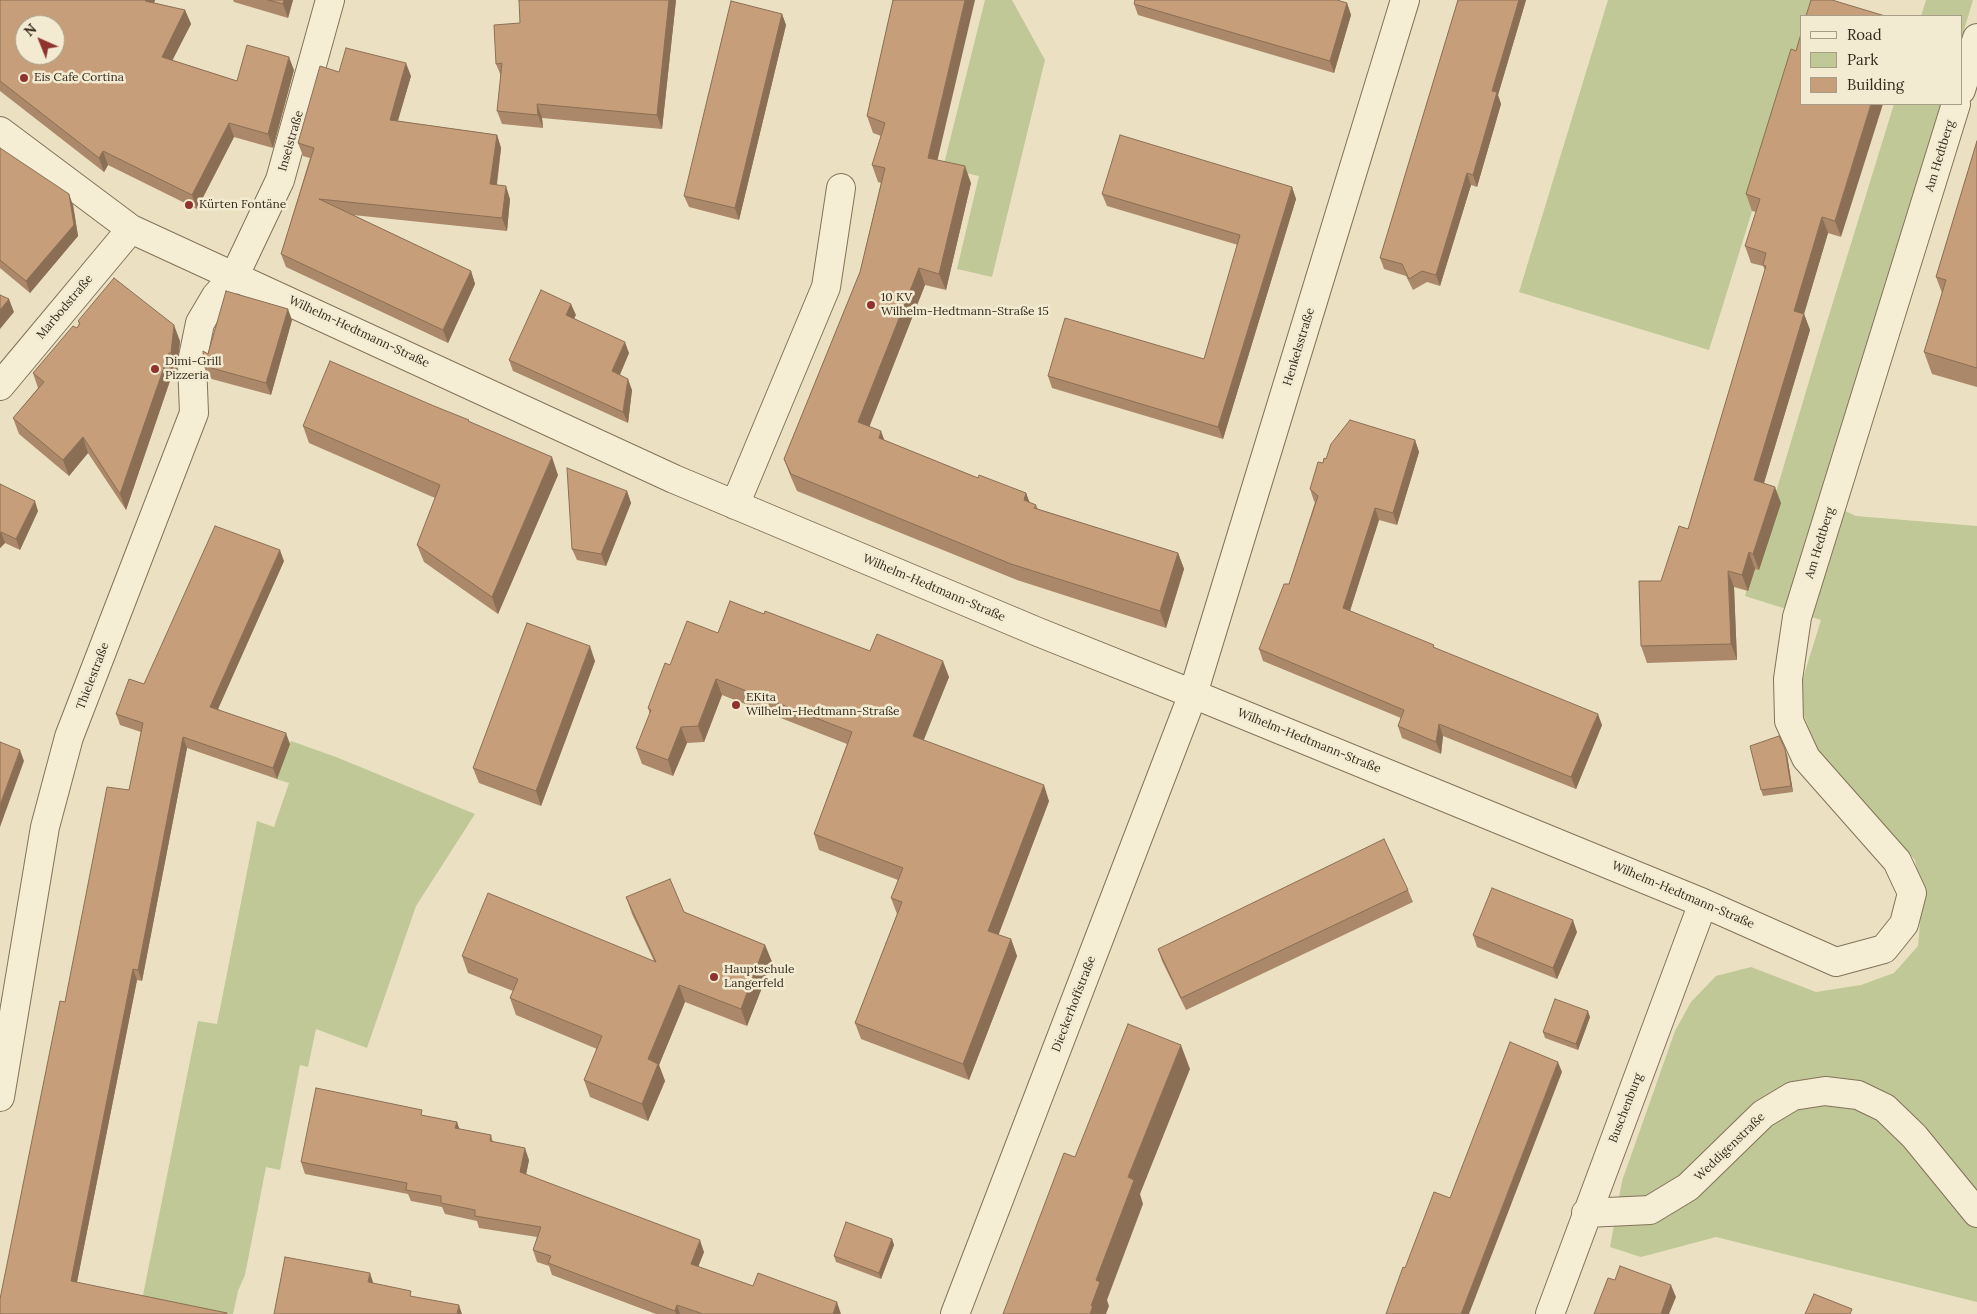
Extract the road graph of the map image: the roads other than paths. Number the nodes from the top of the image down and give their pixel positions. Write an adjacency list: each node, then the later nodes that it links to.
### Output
1 (330, 0): 9 (street, Inselstraße)
2 (1405, 0): 12 (street, Henkelsstraße)
3 (1977, 38): 4 (street)
4 (1962, 87)
5 (1956, 105): 14 (street, Am Hedtberg)
6 (0, 131): 8 (street, Wilhelm-Hedtmann-Straße)
7 (841, 188): 11 (street)
8 (131, 229): 9 (street, Wilhelm-Hedtmann-Straße); 10 (street, Marbodstraße)
9 (235, 275): 11 (street, Wilhelm-Hedtmann-Straße); 15 (street, Thielestraße)
10 (0, 386)
11 (735, 505): 12 (street, Wilhelm-Hedtmann-Straße)
12 (1194, 694): 13 (street, Wilhelm-Hedtmann-Straße); 18 (street, Dieckerhoffstraße)
13 (1703, 903): 14 (street, Wilhelm-Hedtmann-Straße); 17 (street, Buschenburg)
14 (1884, 949)
15 (0, 1097)
16 (1977, 1212): 17 (street, Weddigenstraße)
17 (1586, 1213): 19 (street, Buschenburg)
18 (955, 1314)
19 (1550, 1314)

